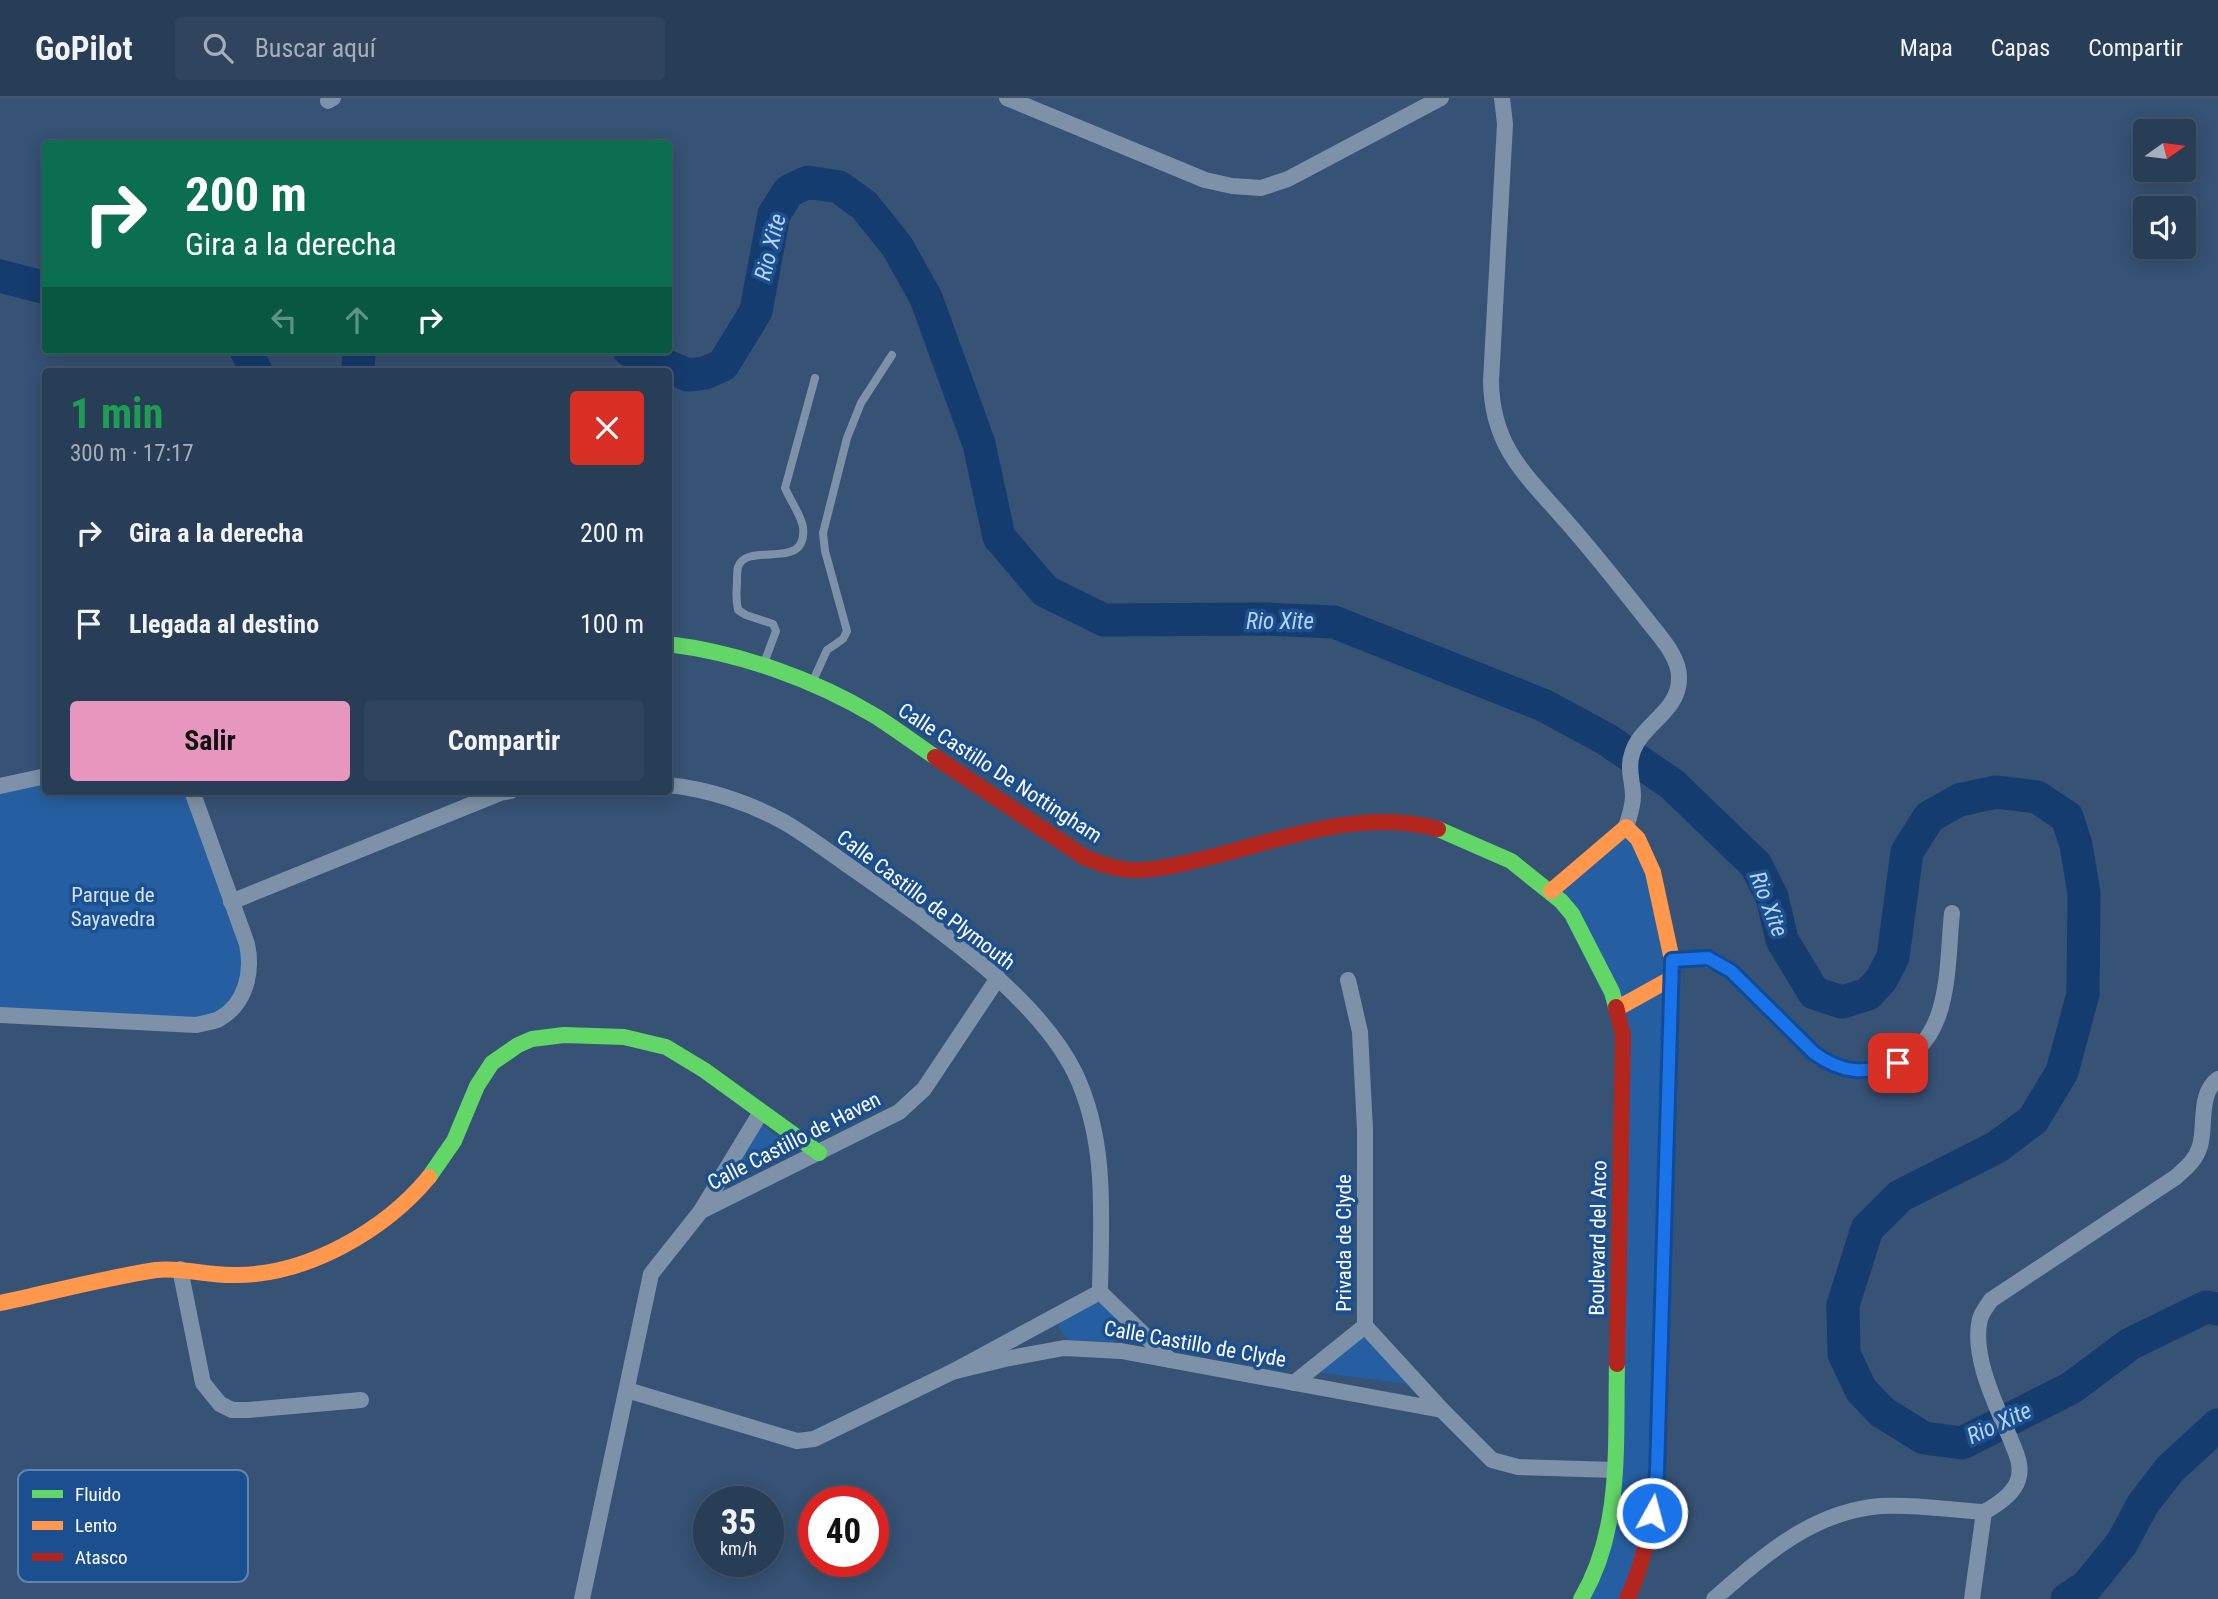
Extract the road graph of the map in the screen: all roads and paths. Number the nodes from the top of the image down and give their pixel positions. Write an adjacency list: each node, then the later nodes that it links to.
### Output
1 (1007, 98): 2 (street)
2 (1441, 98)
3 (1502, 98): 14 (street)
4 (892, 355): 8 (lane)
5 (816, 378): 7 (lane)
6 (672, 644): 7 (street, Calle Castillo De Nottingham)
7 (764, 664): 8 (street, Calle Castillo De Nottingham)
8 (810, 685): 15 (street, Calle Castillo De Nottingham)
9 (42, 777): 10 (street)
10 (0, 786)
11 (672, 786): 19 (street, Calle Castillo de Plymouth)
12 (193, 795): 16 (street)
13 (495, 795): 16 (street)
14 (1626, 827): 15 (street); 18 (street)
15 (1551, 891): 22 (street, Boulevard del Arco)
16 (231, 902): 23 (street)
17 (1952, 913): 18 (street)
18 (1672, 960): 20 (street)
19 (998, 978): 26 (street, Calle Castillo de Haven); 29 (street, Calle Castillo de Plymouth)
20 (1672, 978): 22 (street); 42 (street)
21 (1348, 980): 31 (street, Privada de Clyde)
22 (1618, 1008): 38 (street, Boulevard del Arco)
23 (0, 1015)
24 (2218, 1079): 39 (street)
25 (761, 1112): 26 (street); 27 (street, Calle Castillo de Haven); 28 (street)
26 (819, 1153): 27 (street, Calle Castillo de Haven)
27 (701, 1211): 35 (street, Calle Castillo de Haven)
28 (180, 1269): 30 (street); 36 (street)
29 (1100, 1292): 32 (street); 33 (street)
30 (0, 1303)
31 (1365, 1326): 34 (street, Privada de Clyde); 37 (street, Privada de Clyde)
32 (1170, 1360): 33 (street, Calle Castillo de Clyde); 34 (street, Calle Castillo de Clyde)
33 (952, 1372): 35 (street, Calle Castillo de Clyde)
34 (1294, 1383): 37 (street, Calle Castillo de Clyde)
35 (627, 1390): 40 (street, Calle Castillo de Haven)
36 (361, 1400)
37 (1442, 1410): 38 (street, Privada de Clyde)
38 (1615, 1469): 41 (street, Boulevard del Arco)
39 (1984, 1512): 43 (street); 44 (street)
40 (582, 1599)
41 (1581, 1599)
42 (1628, 1599)
43 (1714, 1599)
44 (1972, 1599)

